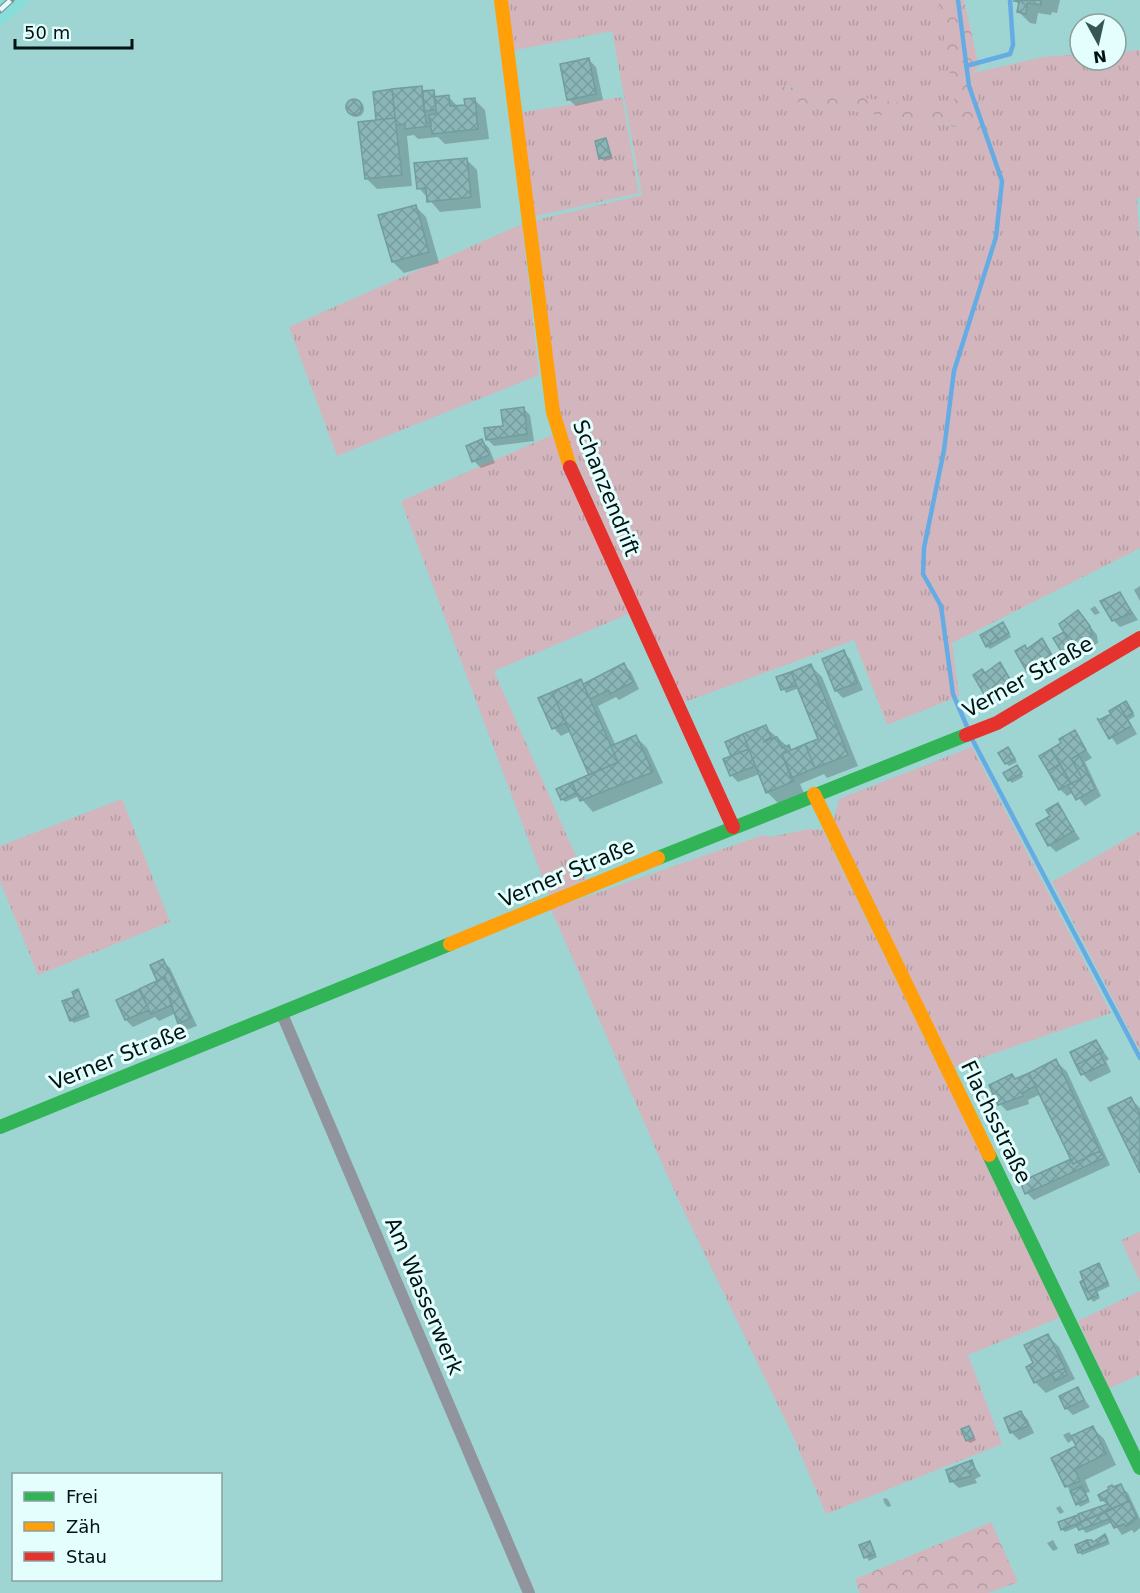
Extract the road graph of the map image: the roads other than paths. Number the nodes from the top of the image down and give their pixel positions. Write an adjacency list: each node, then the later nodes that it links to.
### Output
1 (501, 0): 4 (street, Schanzendrift)
2 (1140, 638): 3 (street, Verner Straße)
3 (814, 794): 4 (street, Verner Straße); 7 (street, Flachsstraße)
4 (733, 827): 5 (street, Verner Straße)
5 (282, 1014): 6 (street, Verner Straße); 8 (street, Am Wasserwerk)
6 (0, 1127)
7 (1140, 1468)
8 (530, 1593)

